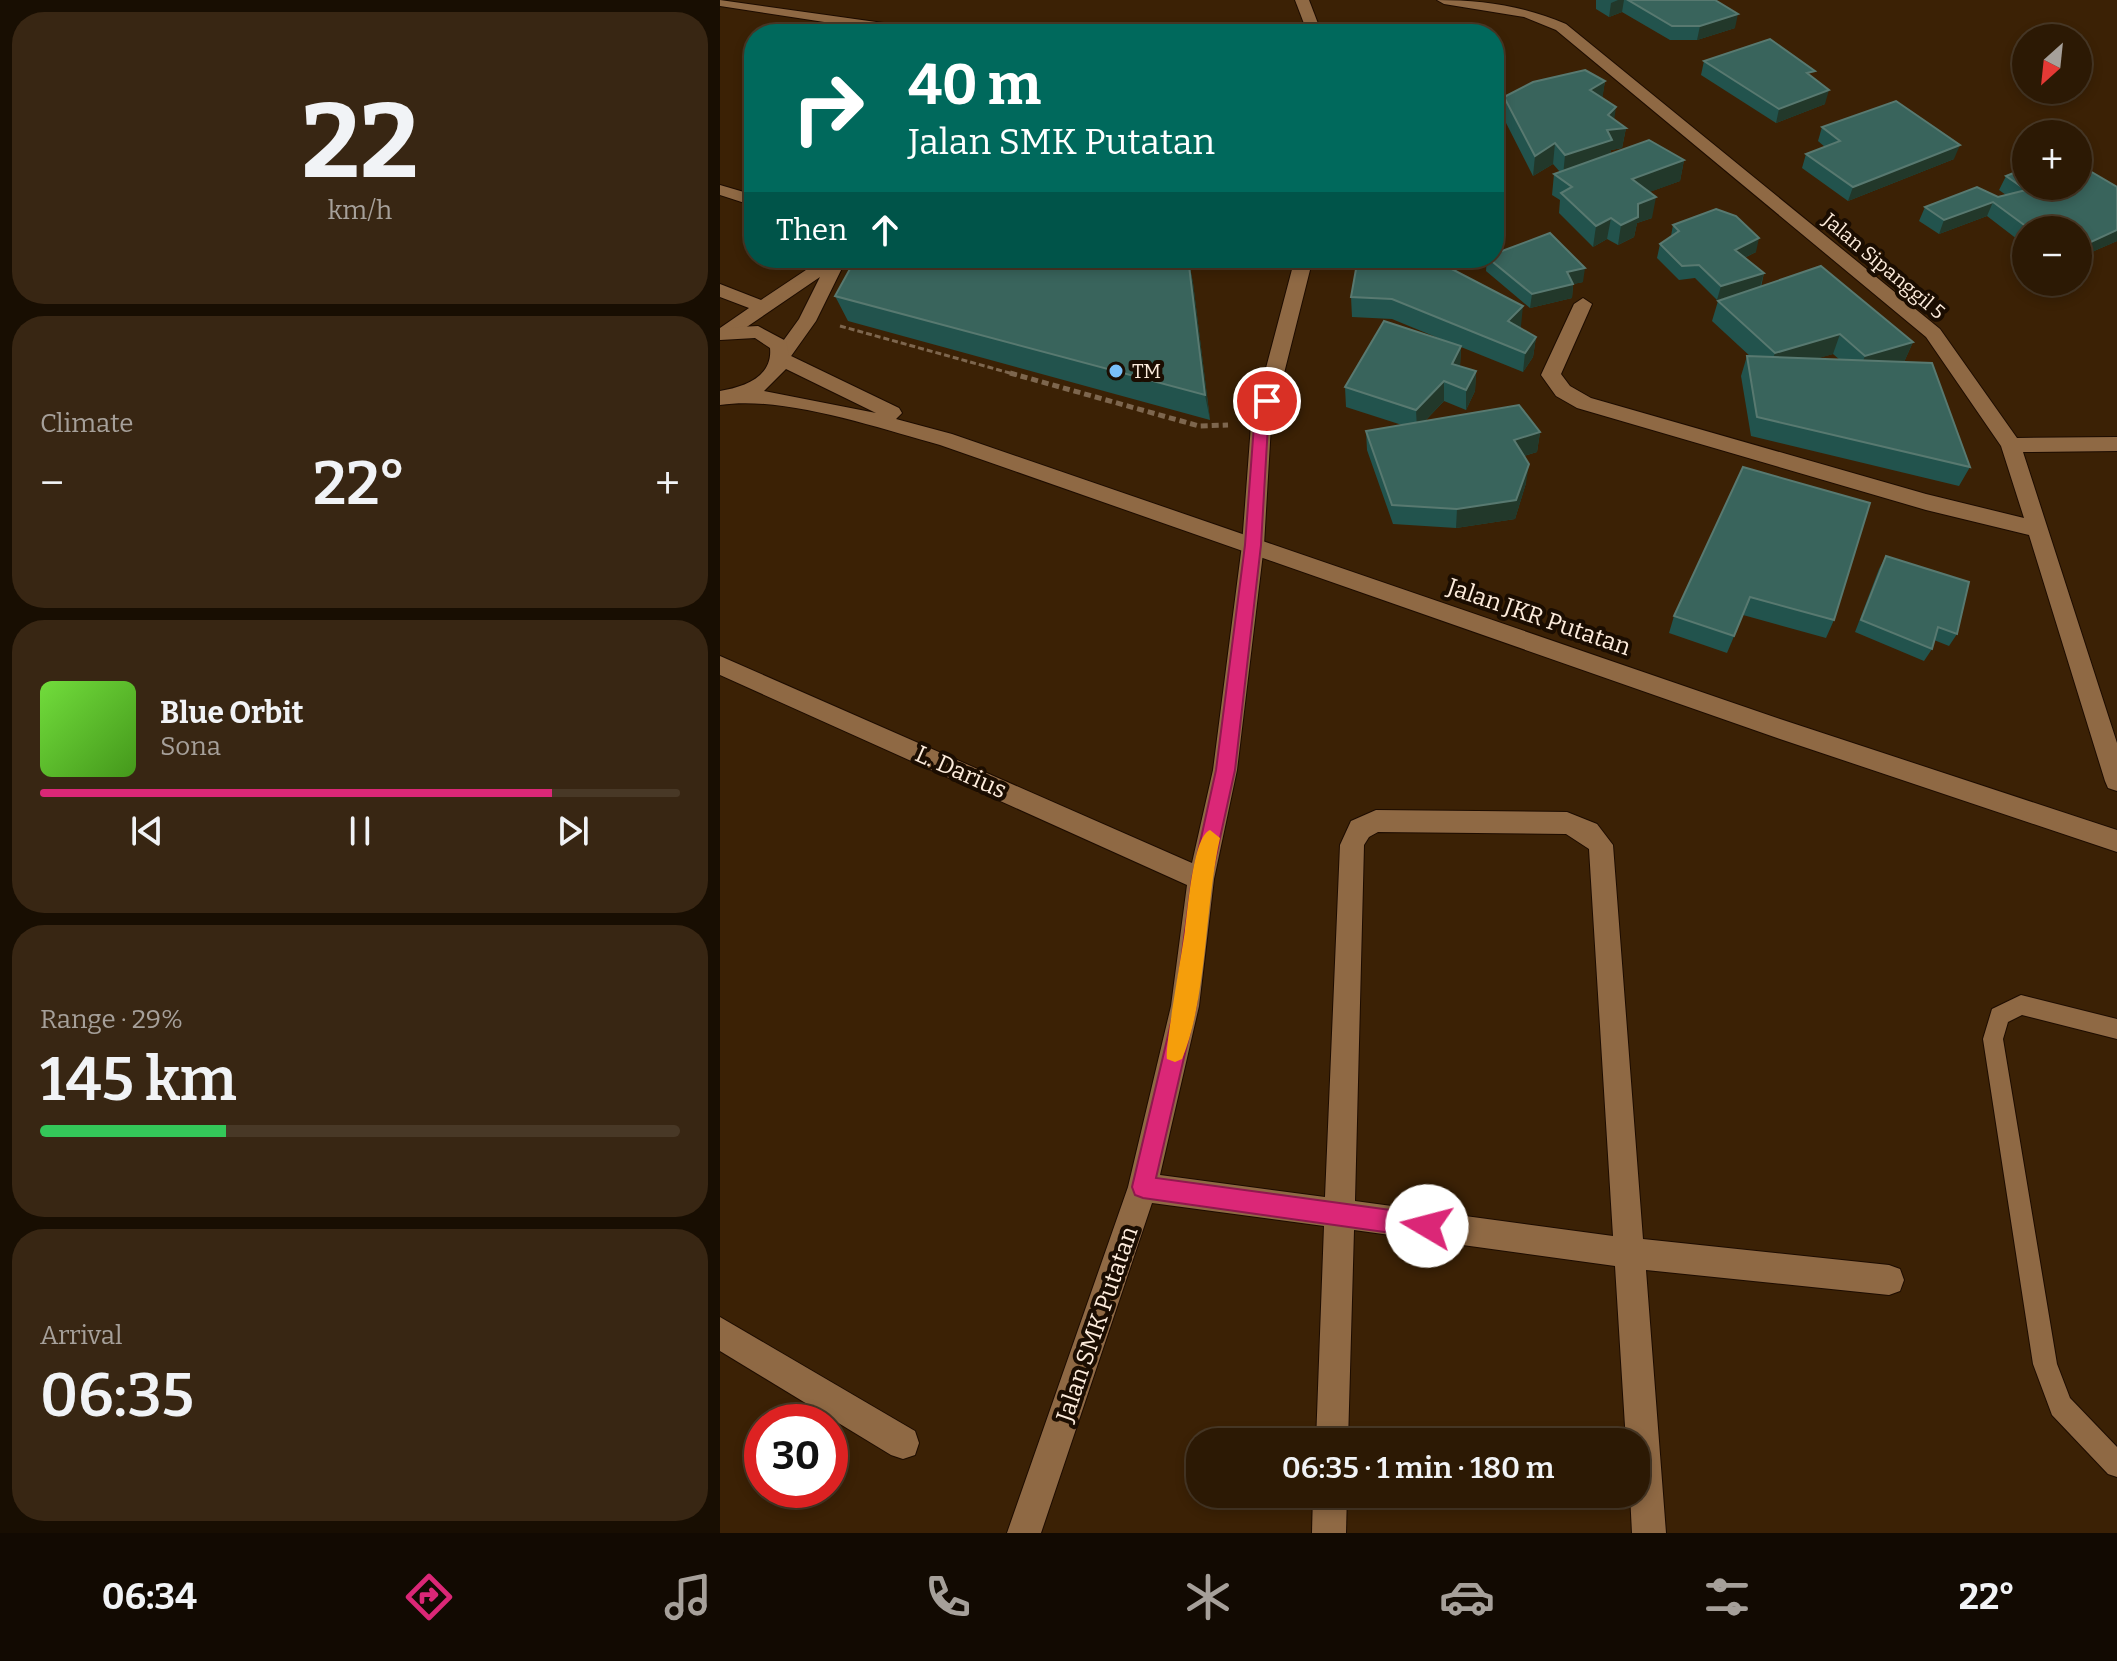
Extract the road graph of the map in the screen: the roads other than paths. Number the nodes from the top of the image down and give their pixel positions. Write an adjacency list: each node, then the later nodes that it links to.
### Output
1 (1302, 0): 5 (street)
2 (1444, 0): 19 (street, Jalan Sipanggil 5)
3 (720, 2): 4 (street)
4 (861, 24)
5 (1311, 24)
6 (720, 190): 7 (street)
7 (744, 198)
8 (822, 268): 13 (street)
9 (832, 268): 15 (street)
10 (1301, 268): 21 (street, Jalan SMK Putatan)
11 (720, 290): 13 (street)
12 (1583, 304): 20 (street)
13 (762, 307): 14 (street)
14 (722, 333): 15 (street, Jalan JKR Putatan)
15 (782, 357): 16 (street, Jalan JKR Putatan); 17 (street, Jalan JKR Putatan)
16 (726, 398): 17 (street, Jalan JKR Putatan)
17 (945, 439): 21 (street, Jalan JKR Putatan)
18 (2117, 444): 19 (street)
19 (2011, 445): 20 (street, Jalan Sipanggil 5)
20 (2039, 530): 23 (street, Jalan Sipanggil 5)
21 (1253, 545): 24 (street, Jalan JKR Putatan); 25 (street, Jalan SMK Putatan)
22 (721, 667): 25 (street, L. Darius)
23 (2117, 781)
24 (2117, 841)
25 (1201, 879): 27 (street, Jalan SMK Putatan)
26 (2117, 1029): 34 (lane)
27 (1143, 1187): 28 (street); 36 (street, Jalan SMK Putatan)
28 (1340, 1215): 29 (street); 29 (street); 32 (street)
29 (1630, 1253): 30 (street); 38 (street)
30 (1889, 1280)
31 (720, 1333): 33 (street)
32 (1332, 1428)
33 (903, 1443)
34 (2117, 1465)
35 (1330, 1508): 37 (street)
36 (1024, 1533)
37 (1329, 1533)
38 (1649, 1533)

